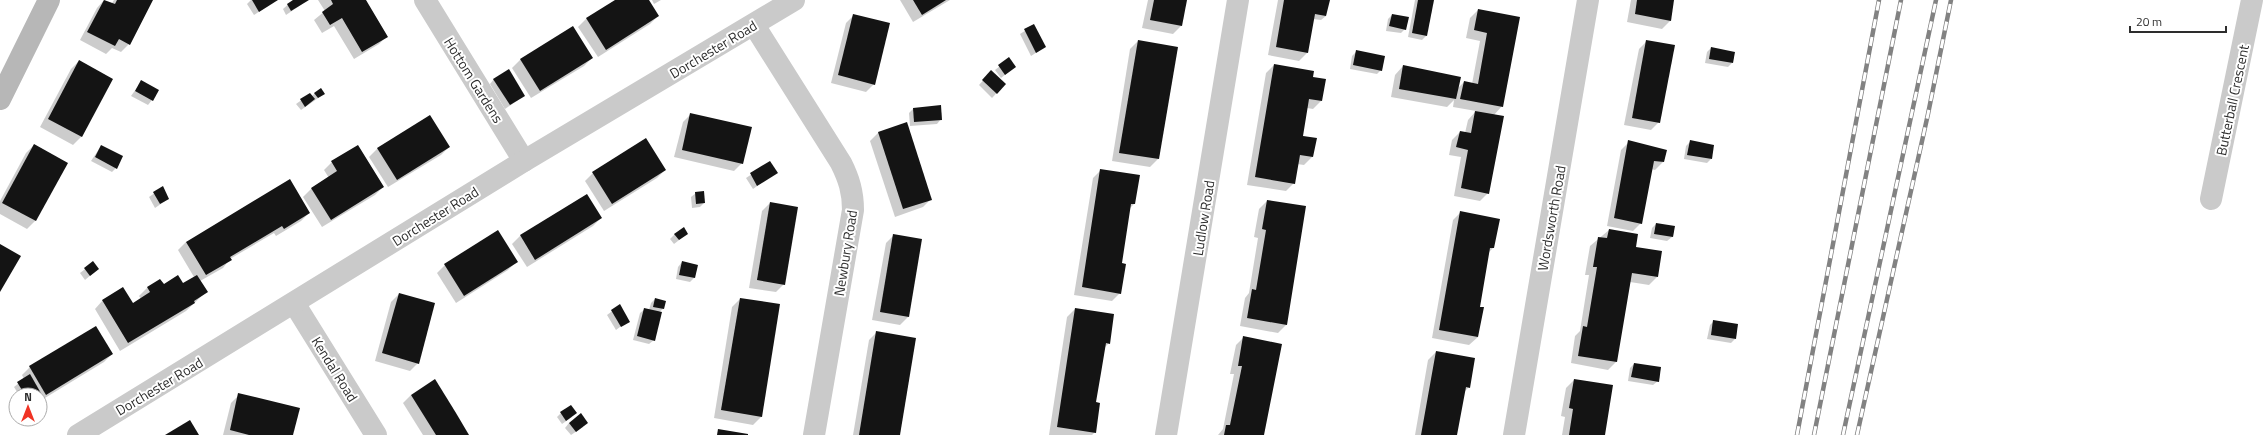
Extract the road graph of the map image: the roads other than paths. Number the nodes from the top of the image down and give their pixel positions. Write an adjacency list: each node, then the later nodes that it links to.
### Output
1 (49, 0): 8 (street)
2 (425, 0): 9 (street, Hottom Gardens)
3 (794, 0): 7 (street, Dorchester Road)
4 (1238, 0): 15 (street, Ludlow Road)
5 (1588, 0): 16 (street, Wordsworth Road)
6 (2252, 0): 10 (street, Butterball Crescent)
7 (754, 25): 9 (street, Dorchester Road); 14 (street, Newbury Road)
8 (0, 99)
9 (524, 161): 11 (street, Dorchester Road)
10 (2211, 199)
11 (294, 303): 12 (street, Dorchester Road); 13 (street, Kendal Road)
12 (78, 435)
13 (376, 435)
14 (814, 435)
15 (1166, 435)
16 (1514, 435)

